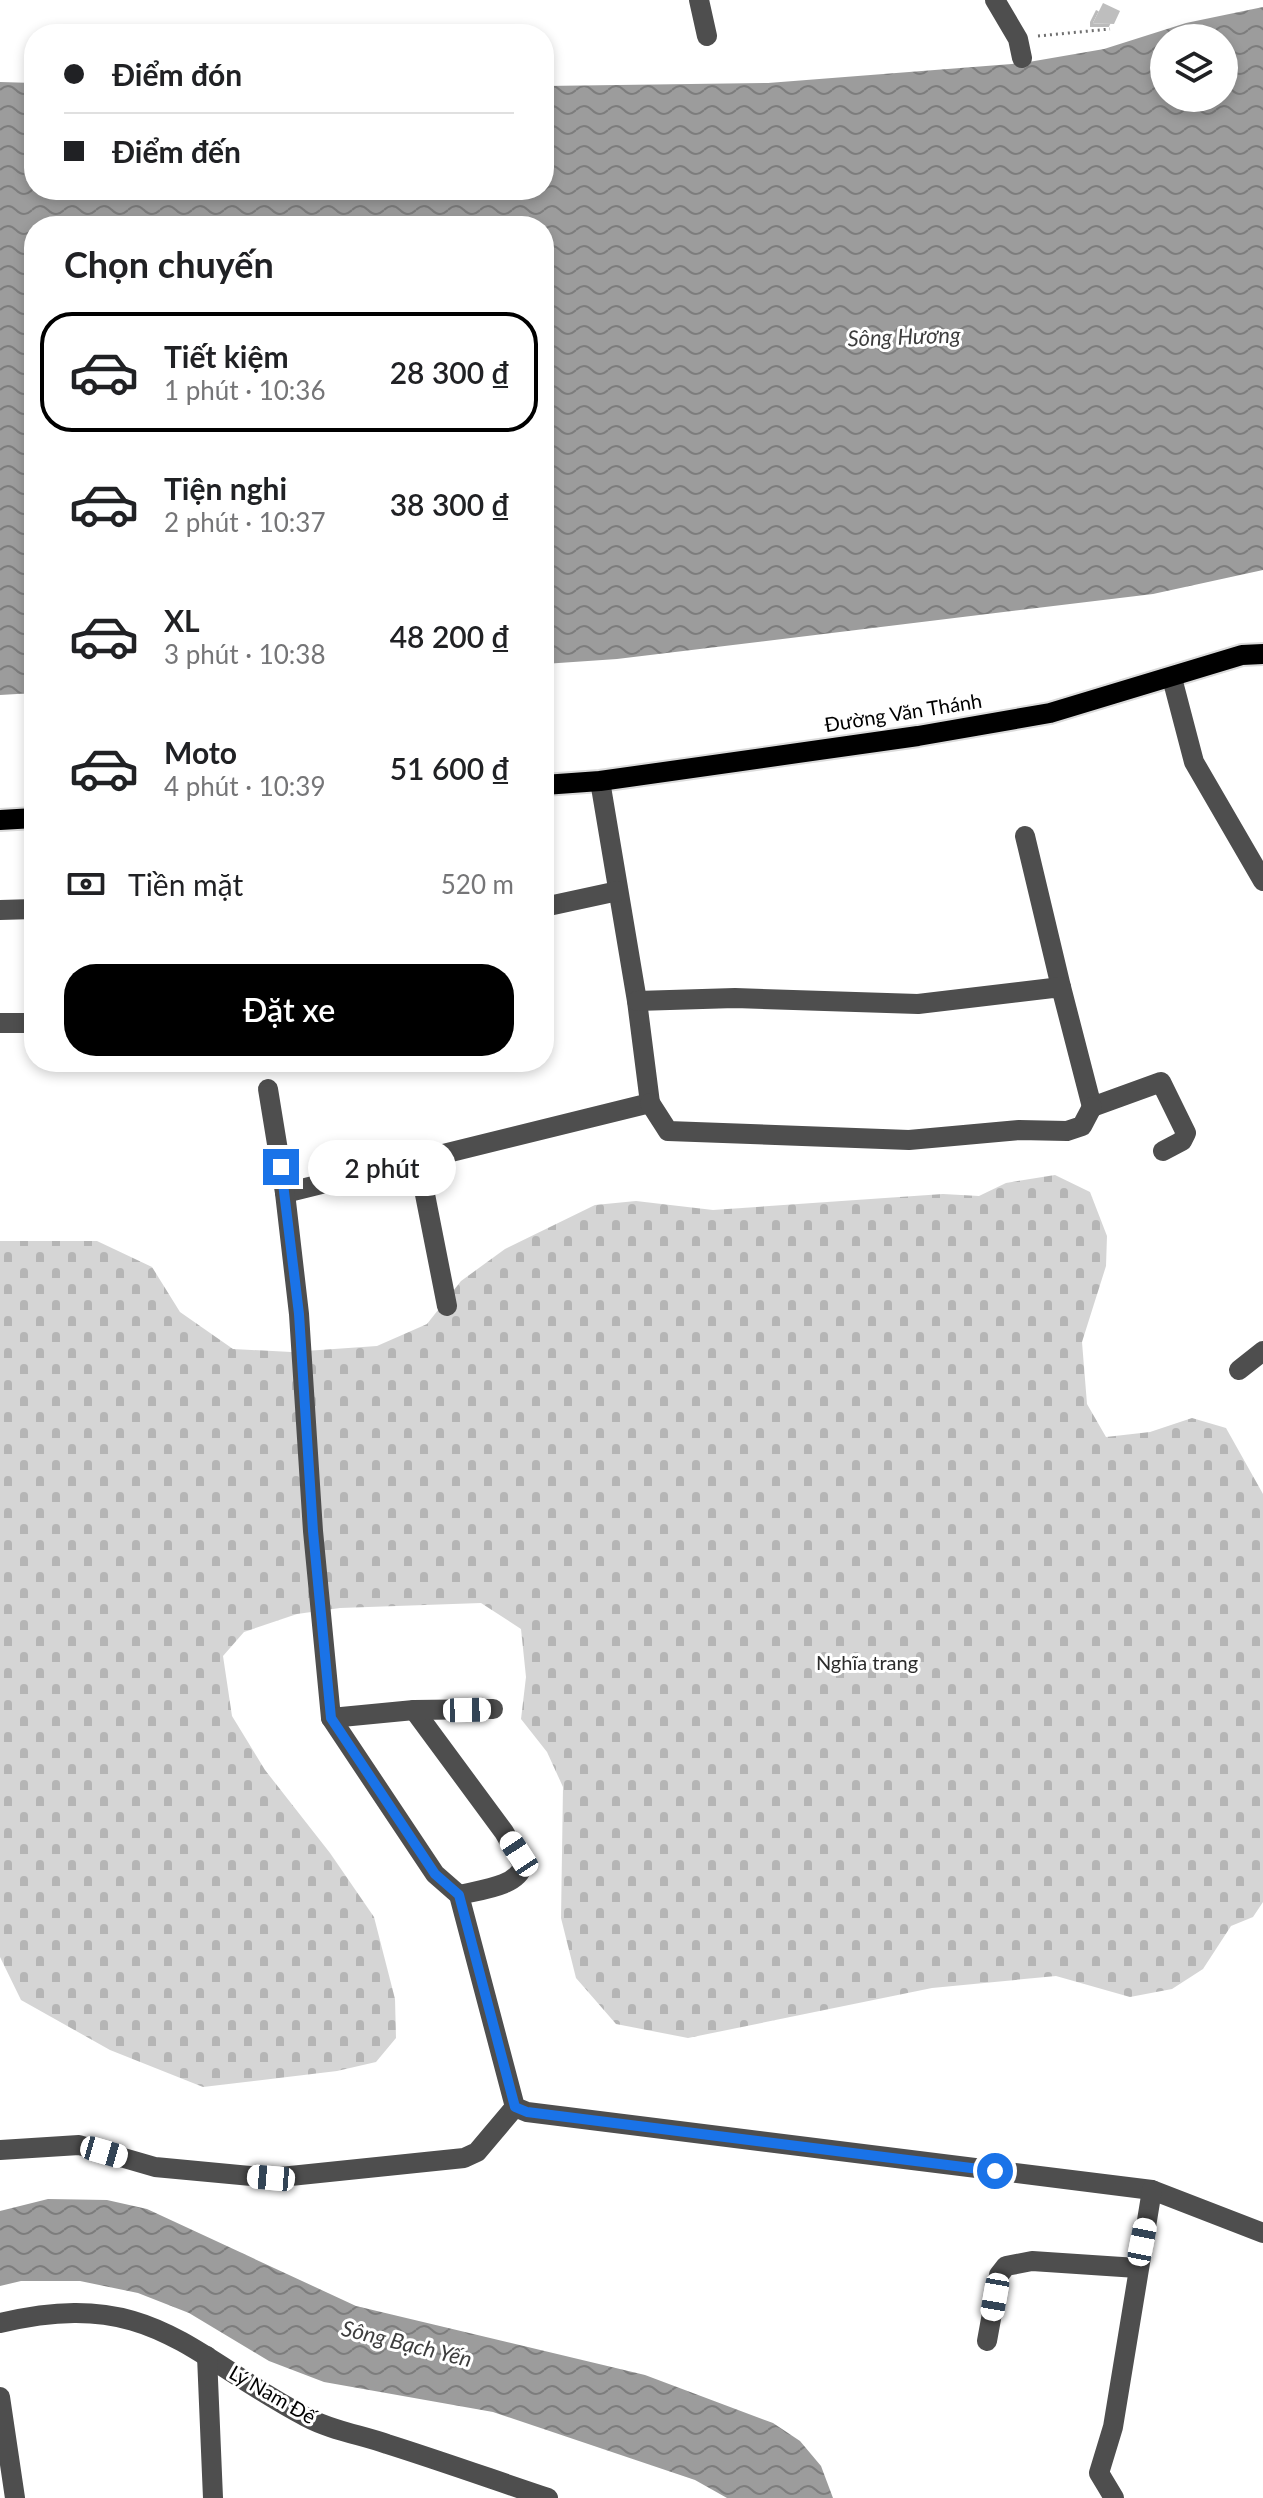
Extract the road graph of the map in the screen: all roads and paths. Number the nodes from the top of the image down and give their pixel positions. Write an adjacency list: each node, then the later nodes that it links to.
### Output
1 (699, 0): 4 (street)
2 (995, 0): 5 (street)
3 (1110, 29): 5 (path)
4 (707, 36)
5 (1020, 48)
6 (1263, 654): 7 (main road, Đường Văn Thánh)
7 (1172, 678): 8 (main road, Đường Văn Thánh); 13 (street)
8 (600, 781): 9 (main road, Đường Văn Thánh); 14 (street)
9 (554, 784)
10 (24, 819): 11 (main road)
11 (0, 820)
12 (1025, 836): 18 (street)
13 (1263, 881)
14 (618, 891): 15 (street); 19 (street)
15 (554, 905)
16 (24, 909): 17 (street)
17 (0, 910)
18 (1061, 987): 19 (street); 24 (street)
19 (637, 1001): 23 (street)
20 (0, 1023): 21 (street)
21 (24, 1023)
22 (268, 1089): 27 (street)
23 (650, 1103): 24 (street); 26 (street)
24 (1092, 1107): 25 (street)
25 (1163, 1151)
26 (418, 1159): 27 (street); 28 (street)
27 (285, 1193): 33 (street)
28 (447, 1306)
29 (1263, 1351): 30 (street)
30 (1239, 1370)
31 (493, 1709): 32 (street)
32 (414, 1710): 33 (street); 34 (street)
33 (331, 1718): 34 (street)
34 (459, 1895): 35 (street)
35 (515, 2107): 36 (street); 37 (street)
36 (0, 2150)
37 (1152, 2190): 38 (street); 39 (street)
38 (1263, 2233)
39 (1137, 2268): 41 (street); 47 (street)
40 (0, 2323): 42 (street, Lý Nam Đế)
41 (987, 2341)
42 (207, 2356): 45 (street); 46 (street, Lý Nam Đế)
43 (0, 2397): 44 (street)
44 (15, 2498)
45 (213, 2498)
46 (548, 2498)
47 (1114, 2498)

